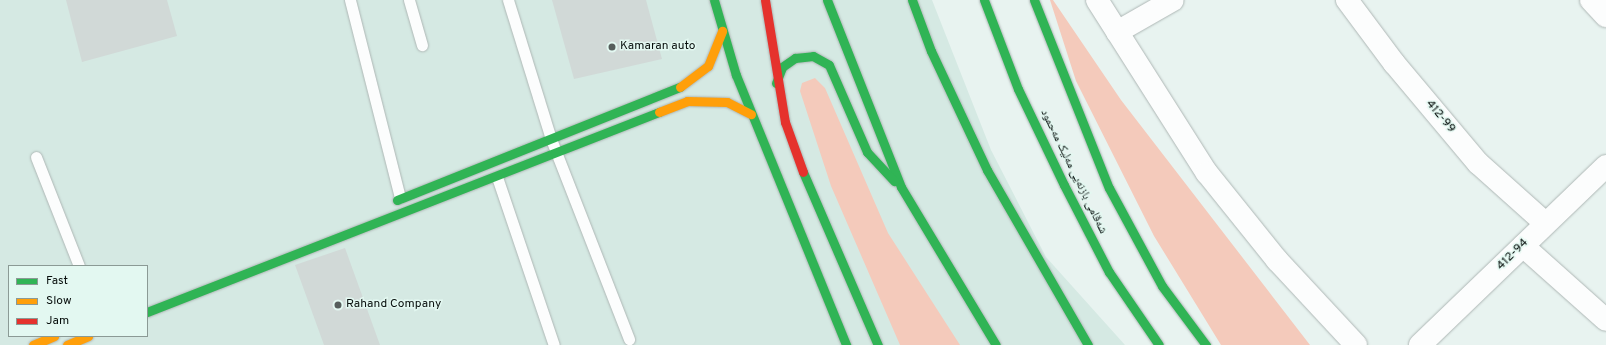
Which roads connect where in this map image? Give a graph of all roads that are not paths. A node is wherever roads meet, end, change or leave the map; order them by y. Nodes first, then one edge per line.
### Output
1 (350, 0) edge
2 (409, 0) edge
3 (508, 0) edge
4 (714, 0) edge
5 (765, 0) edge
6 (827, 0) edge
7 (912, 0) edge
8 (984, 0) edge
9 (1034, 0) edge
10 (1097, 0) edge
11 (1173, 0) edge
12 (1348, 0) edge
13 (1592, 0) edge
14 (1606, 16) edge
15 (722, 31) junction
16 (1117, 32) junction
17 (422, 45) dead end
18 (776, 83) junction
19 (751, 114) junction
20 (551, 139) junction
21 (557, 152) junction
22 (36, 157) dead end
23 (1606, 166) edge
24 (497, 177) junction
25 (901, 187) junction
26 (400, 198) junction
27 (385, 204) dead end
28 (1545, 222) junction
29 (1523, 246) junction
30 (79, 265) edge
31 (148, 312) edge
32 (1606, 320) edge
33 (52, 337) edge
34 (86, 337) edge
35 (629, 340) dead end
36 (33, 345) edge
37 (67, 345) edge
38 (554, 345) edge
39 (846, 345) edge
40 (878, 345) edge
41 (996, 345) edge
42 (1088, 345) edge
43 (1159, 345) edge
44 (1206, 345) edge
45 (1356, 345) edge
46 (1420, 345) edge

1 - 26 lane
2 - 17 lane
3 - 20 lane
4 - 15 main road
5 - 18 main road
6 - 25 main road
7 - 42 main road
8 - 43 main road, شەقامی بازنەیی مەلیک مەحمود
9 - 44 main road
10 - 16 street
11 - 16 street
12 - 28 street, 412-99
13 - 14 street
15 - 19 main road
15 - 20 main road
16 - 45 street
18 - 25 main road
18 - 40 main road
19 - 21 main road
19 - 39 main road
20 - 21 lane
20 - 26 main road
21 - 24 main road
21 - 35 lane
22 - 30 lane
23 - 28 street, 412-94
24 - 31 main road
24 - 38 lane
25 - 41 main road
26 - 27 main road
28 - 29 street, 412-94
29 - 32 street
29 - 46 street, 412-94
33 - 36 main road
34 - 37 main road

